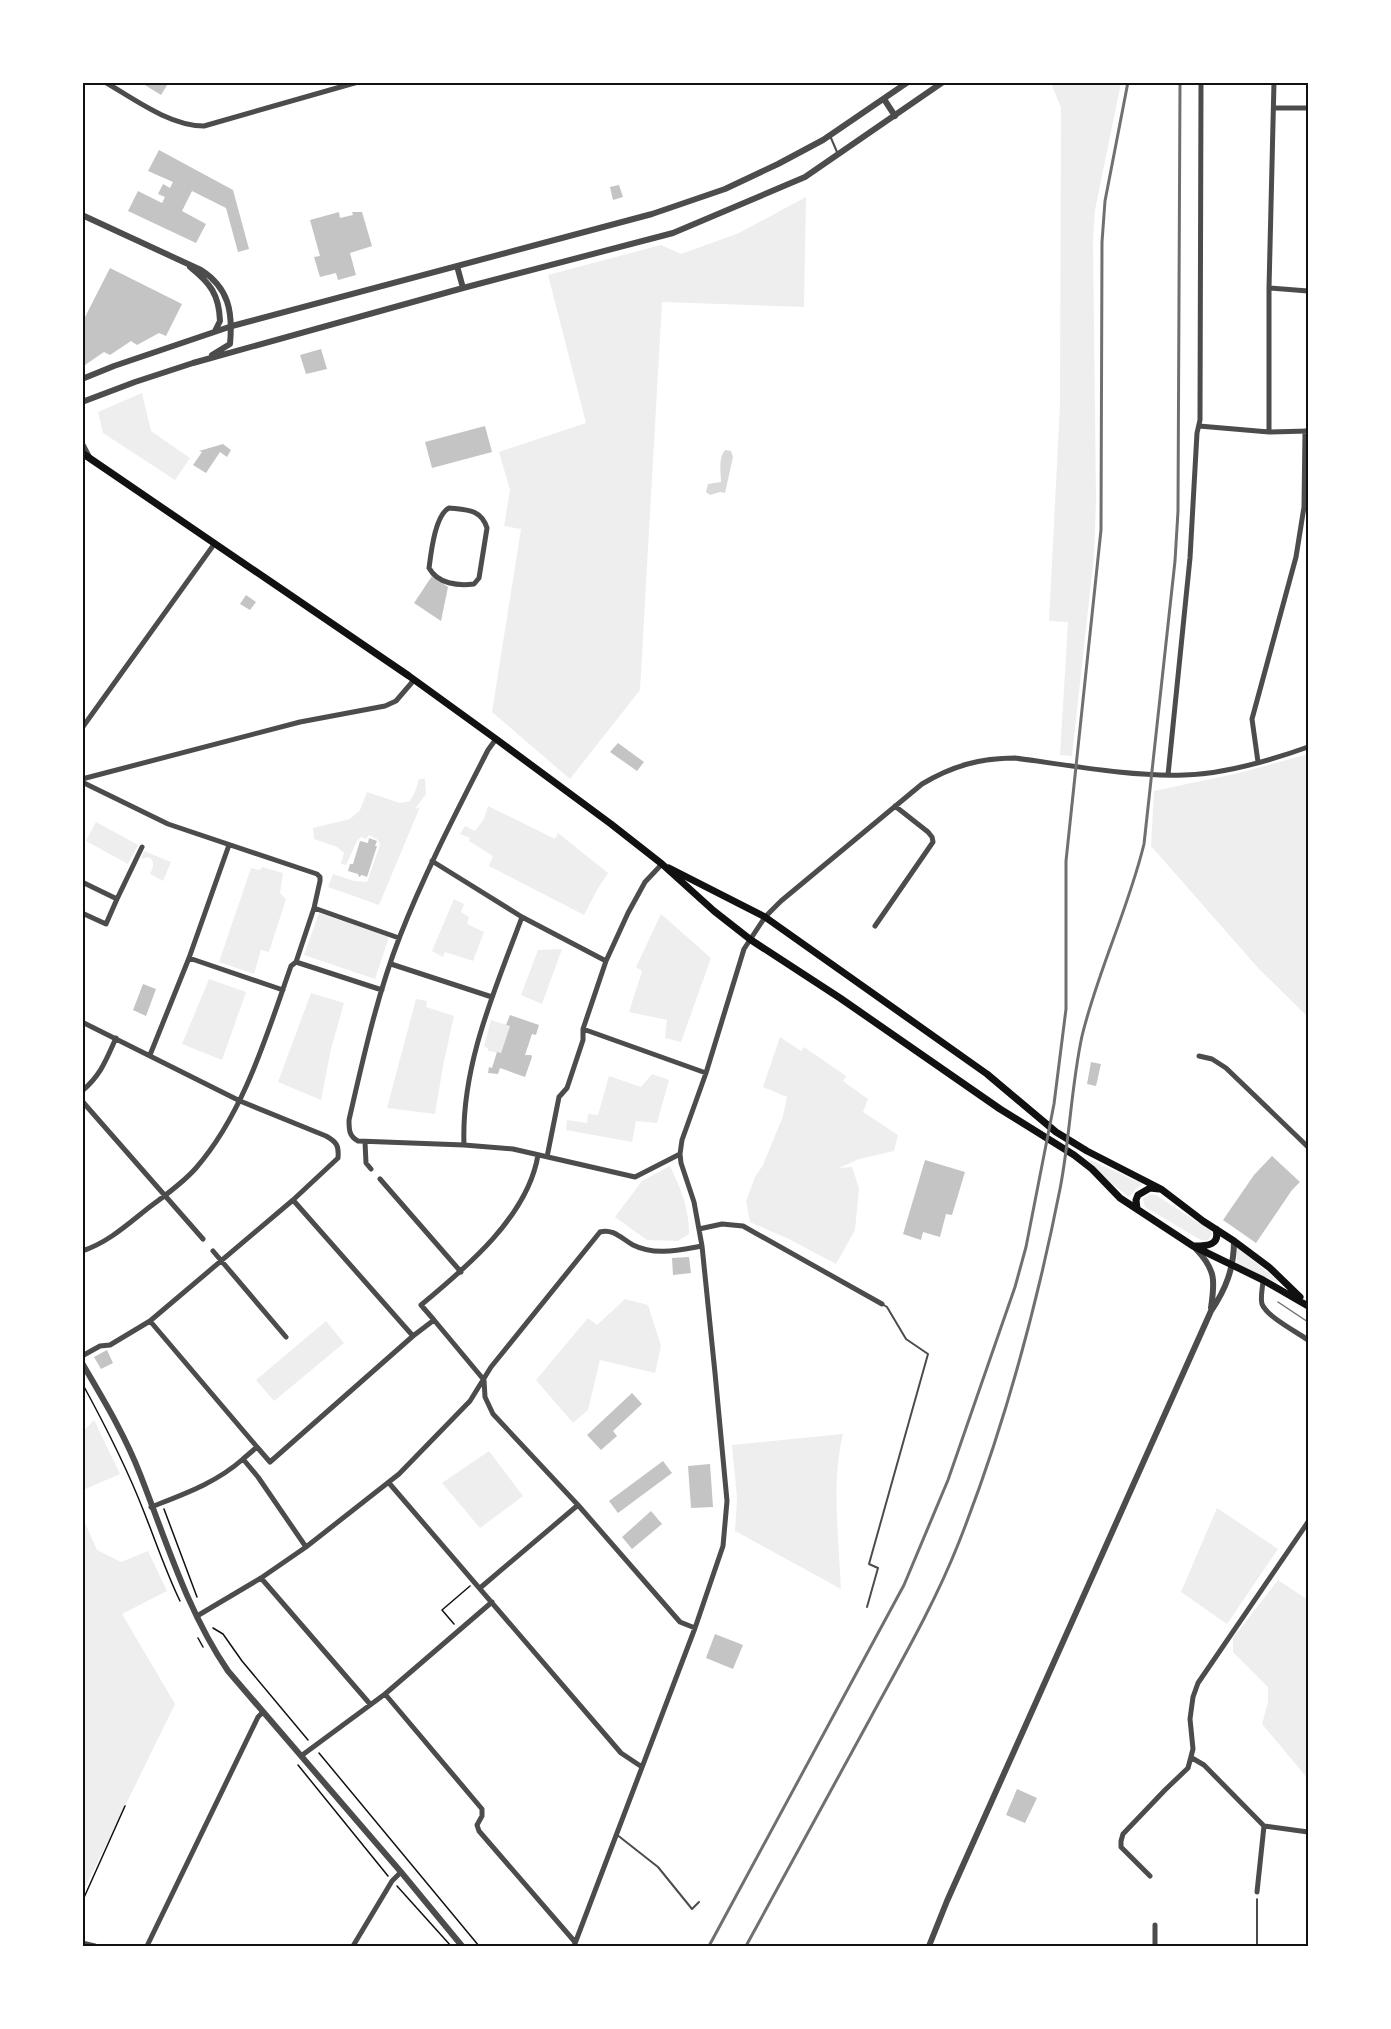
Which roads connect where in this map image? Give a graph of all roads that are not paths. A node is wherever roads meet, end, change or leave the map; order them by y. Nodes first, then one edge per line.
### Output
1 (105, 82) edge
2 (358, 82) edge
3 (908, 82) edge
4 (943, 82) edge
5 (1201, 82) edge
6 (1274, 82) edge
7 (884, 99) junction
8 (1274, 108) junction
9 (1308, 108) edge
10 (895, 116) junction
11 (830, 135) junction
12 (839, 154) junction
13 (82, 215) edge
14 (184, 262) junction
15 (457, 266) junction
16 (463, 288) junction
17 (1269, 288) junction
18 (1308, 291) edge
19 (232, 326) junction
20 (213, 332) junction
21 (198, 362) junction
22 (82, 379) edge
23 (83, 399) edge
24 (1199, 426) junction
25 (1307, 431) edge
26 (1269, 432) junction
27 (82, 444) edge
28 (82, 453) edge
29 (90, 458) junction
30 (215, 543) junction
31 (452, 585) joint
32 (414, 680) junction
33 (82, 728) edge
34 (496, 739) junction
35 (1308, 747) edge
36 (1258, 762) junction
37 (1168, 775) junction
38 (82, 781) edge
39 (895, 806) junction
40 (229, 845) junction
41 (142, 847) dead end
42 (432, 861) junction
43 (662, 864) junction
44 (82, 882) edge
45 (117, 899) junction
46 (314, 908) junction
47 (82, 913) edge
48 (522, 917) junction
49 (765, 917) junction
50 (875, 926) dead end
51 (399, 938) junction
52 (751, 939) junction
53 (189, 958) junction
54 (296, 962) junction
55 (606, 962) junction
56 (391, 964) junction
57 (282, 990) junction
58 (382, 990) junction
59 (492, 997) junction
60 (82, 1022) edge
61 (583, 1029) junction
62 (116, 1038) junction
63 (150, 1055) junction
64 (1199, 1056) dead end
65 (706, 1073) junction
66 (82, 1091) edge
67 (82, 1101) edge
68 (240, 1101) junction
69 (365, 1142) junction
70 (464, 1145) junction
71 (1308, 1147) edge
72 (680, 1154) junction
73 (538, 1155) junction
74 (547, 1157) junction
75 (371, 1169) dead end
76 (380, 1179) dead end
77 (1161, 1189) junction
78 (165, 1195) junction
79 (293, 1200) junction
80 (1137, 1209) junction
81 (699, 1229) junction
82 (1215, 1229) junction
83 (203, 1239) dead end
84 (1234, 1241) junction
85 (1193, 1245) junction
86 (702, 1246) junction
87 (82, 1251) edge
88 (213, 1251) dead end
89 (221, 1260) junction
90 (1233, 1266) junction
91 (461, 1272) junction
92 (1263, 1280) junction
93 (882, 1304) joint
94 (1308, 1306) edge
95 (1211, 1311) junction
96 (434, 1320) junction
97 (150, 1322) junction
98 (413, 1336) junction
99 (286, 1337) dead end
100 (1308, 1340) edge
101 (82, 1356) edge
102 (82, 1363) edge
103 (484, 1380) junction
104 (257, 1447) junction
105 (243, 1460) junction
106 (389, 1483) junction
107 (578, 1505) junction
108 (152, 1507) junction
109 (1308, 1522) edge
110 (306, 1547) junction
111 (261, 1578) junction
112 (480, 1588) junction
113 (492, 1602) junction
114 (867, 1607) dead end
115 (200, 1615) junction
116 (695, 1628) junction
117 (385, 1694) junction
118 (370, 1704) junction
119 (263, 1712) junction
120 (302, 1756) junction
121 (1192, 1758) junction
122 (642, 1767) junction
123 (1264, 1826) junction
124 (1308, 1832) edge
125 (616, 1833) junction
126 (401, 1872) junction
127 (1150, 1876) dead end
128 (1257, 1892) road end
129 (699, 1902) dead end
130 (1155, 1925) dead end
131 (82, 1943) edge
132 (574, 1944) edge
133 (95, 1947) edge
134 (147, 1947) edge
135 (353, 1947) edge
136 (462, 1947) edge
137 (929, 1947) edge
138 (1155, 1947) edge

1 - 2 street
3 - 7 street
4 - 10 street
5 - 24 street
6 - 8 street
7 - 10 street
7 - 11 street
8 - 9 street
8 - 17 street
10 - 12 street
11 - 12 lane
11 - 15 street
12 - 16 street
13 - 14 street
14 - 19 street
14 - 20 street
15 - 16 street
15 - 19 street
16 - 21 street
17 - 18 street
17 - 26 street
19 - 20 street
19 - 21 street
20 - 22 street
21 - 23 street
24 - 26 street
24 - 37 street
25 - 26 street
25 - 36 street
27 - 29 street
28 - 29 main road
29 - 30 main road
30 - 32 main road
30 - 33 street
31 - 31 street
32 - 34 main road
32 - 38 street
34 - 42 street
34 - 43 main road
35 - 36 street
36 - 37 street
37 - 39 street
38 - 40 street
39 - 49 street
39 - 50 street
40 - 46 street
40 - 53 street
41 - 45 street
42 - 48 street
42 - 51 street
43 - 49 main road
43 - 52 main road
43 - 55 street
44 - 45 street
45 - 47 street
46 - 51 street
46 - 54 street
48 - 55 street
48 - 59 street
49 - 52 street
49 - 77 main road
51 - 56 street
52 - 65 street
52 - 80 main road
53 - 57 street
53 - 63 street
54 - 57 street
54 - 58 street
55 - 61 street
56 - 58 street
56 - 59 street
57 - 68 street
58 - 69 street
59 - 70 street
60 - 62 street
61 - 65 street
61 - 74 street
62 - 63 street
62 - 66 street
63 - 68 street
64 - 71 street
65 - 72 street
67 - 78 street
68 - 78 street
68 - 79 street
69 - 70 street
69 - 75 street
70 - 73 street
72 - 74 street
72 - 81 street
73 - 74 street
73 - 91 street
76 - 91 street
77 - 80 main road
77 - 82 main road
78 - 83 street
78 - 87 street
79 - 89 street
79 - 98 street
80 - 85 main road
81 - 86 street
81 - 93 street
82 - 84 main road
82 - 85 main road
84 - 90 street
84 - 94 main road
85 - 90 main road
85 - 95 street
86 - 103 street
86 - 116 street
88 - 89 street
89 - 97 street
89 - 99 street
90 - 92 main road
90 - 95 street
91 - 96 street
92 - 94 main road
92 - 100 street
93 - 114 lane
95 - 137 street
96 - 98 street
96 - 103 street
97 - 101 street
97 - 104 street
98 - 104 street
102 - 108 street
103 - 106 street
103 - 107 street
104 - 105 street
105 - 108 street
105 - 110 street
106 - 110 street
106 - 112 street
107 - 112 street
107 - 116 street
108 - 115 street
109 - 121 street
110 - 111 street
111 - 115 street
111 - 118 street
112 - 113 street
113 - 117 street
113 - 122 street
115 - 119 street
116 - 122 street
117 - 118 street
117 - 132 street
118 - 120 street
119 - 120 street
119 - 134 street
120 - 126 street
121 - 123 street
121 - 127 street
122 - 125 street
123 - 124 street
123 - 128 street
125 - 129 lane
125 - 132 street
126 - 135 street
126 - 136 street
130 - 138 street
131 - 133 street

